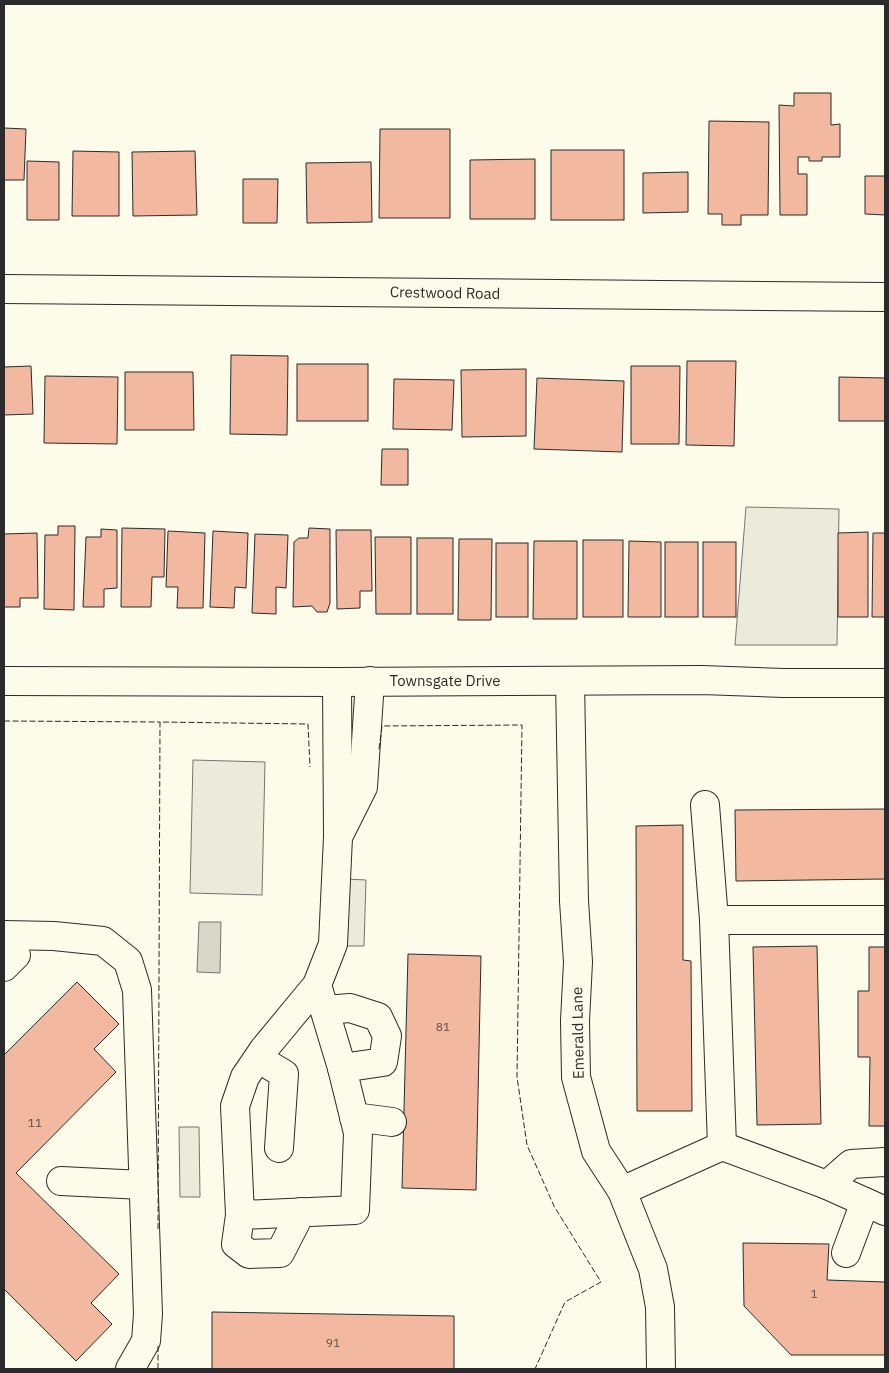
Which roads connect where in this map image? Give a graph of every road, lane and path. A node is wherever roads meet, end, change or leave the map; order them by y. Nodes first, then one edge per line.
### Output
1 (4, 289) edge
2 (885, 297) edge
3 (4, 681) edge
4 (370, 681) junction
5 (570, 681) junction
6 (337, 682) junction
7 (885, 683) edge
8 (705, 805) dead end
9 (338, 837) junction
10 (714, 920) junction
11 (885, 920) edge
12 (8, 952) edge
13 (321, 998) junction
14 (259, 1059) junction
15 (342, 1068) junction
16 (354, 1117) junction
17 (392, 1122) dead end
18 (722, 1146) junction
19 (279, 1148) dead end
20 (885, 1162) edge
21 (61, 1181) dead end
22 (143, 1185) junction
23 (827, 1185) junction
24 (622, 1191) junction
25 (875, 1206) edge
26 (301, 1212) junction
27 (240, 1215) junction
28 (846, 1253) dead end
29 (130, 1369) edge
30 (661, 1369) edge

1 - 2 street, Crestwood Road
3 - 6 street, Townsgate Drive
4 - 5 street, Townsgate Drive
4 - 6 street, Townsgate Drive
4 - 9 street
5 - 7 street, Townsgate Drive
5 - 24 street, Emerald Lane
6 - 9 street
8 - 10 street
9 - 13 street
10 - 11 street
10 - 18 street
12 - 22 street
13 - 14 street
13 - 15 street
13 - 15 street
14 - 19 street
14 - 27 street
15 - 16 street
16 - 17 street
16 - 26 street
18 - 23 street
18 - 24 street
20 - 23 street
21 - 22 street
22 - 29 street
23 - 25 street
24 - 30 street, Emerald Lane
25 - 28 street
26 - 27 street
26 - 27 street

